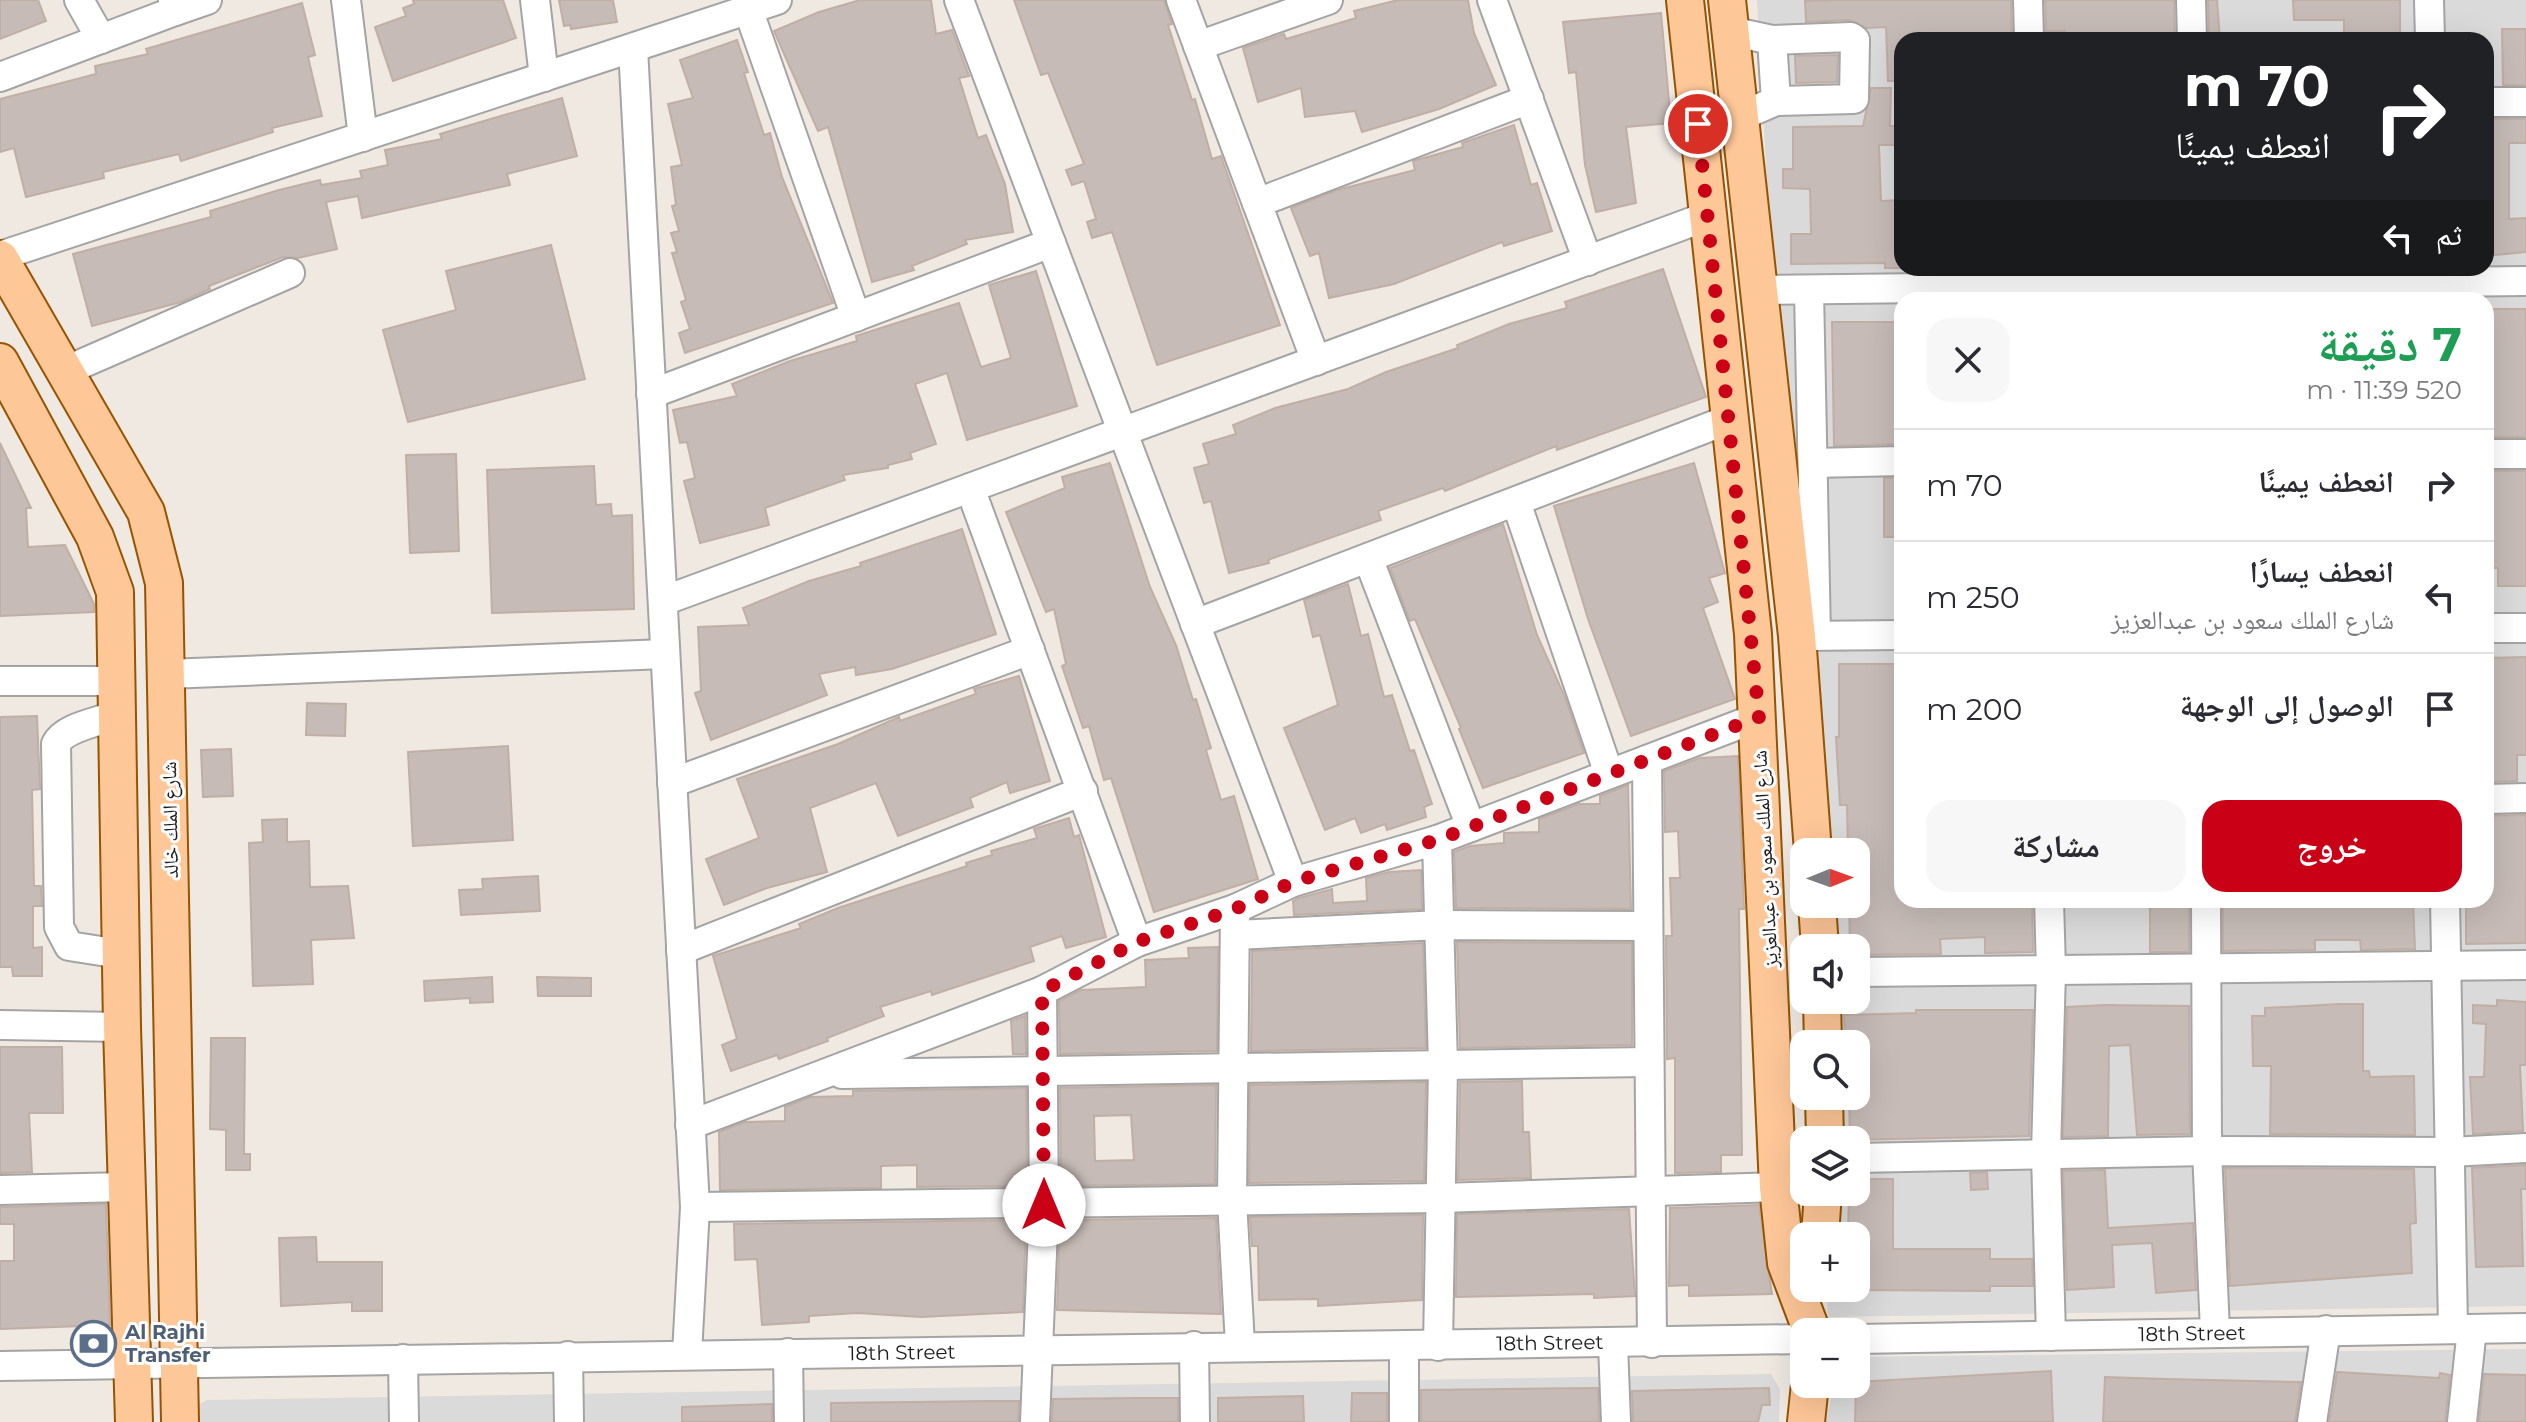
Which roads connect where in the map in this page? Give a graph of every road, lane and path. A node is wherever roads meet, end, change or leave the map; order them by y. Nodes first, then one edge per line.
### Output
1 (79, 0) edge
2 (207, 0) edge
3 (346, 0) edge
4 (535, 0) edge
5 (777, 0) edge
6 (959, 0) edge
7 (1181, 0) edge
8 (1328, 0) edge
9 (1492, 0) edge
10 (1685, 0) edge
11 (2028, 0) edge
12 (2191, 0) edge
13 (2429, 0) edge
14 (174, 5) edge
15 (748, 9) junction
16 (707, 11) edge
17 (1729, 15) edge
18 (2029, 32) edge
19 (2192, 32) edge
20 (2430, 32) edge
21 (101, 39) junction
22 (1772, 40) junction
23 (1198, 46) junction
24 (633, 48) junction
25 (0, 77) edge
26 (544, 77) junction
27 (1529, 99) junction
28 (1776, 101) junction
29 (2494, 102) edge
30 (2526, 102) edge
31 (1739, 117) junction
32 (363, 137) junction
33 (1257, 203) junction
34 (1708, 216) junction
35 (1051, 243) junction
36 (0, 258) edge
37 (1588, 261) junction
38 (290, 273) dead end
39 (2526, 281) edge
40 (2434, 283) edge
41 (2200, 284) edge
42 (2035, 285) edge
43 (1758, 290) junction
44 (1809, 290) junction
45 (856, 317) junction
46 (1316, 361) junction
47 (0, 362) edge
48 (65, 371) junction
49 (651, 394) junction
50 (1730, 419) junction
51 (1123, 432) junction
52 (2494, 454) edge
53 (2526, 454) edge
54 (1894, 461) edge
55 (1813, 463) junction
56 (970, 488) junction
57 (1516, 502) junction
58 (1368, 558) junction
59 (663, 601) junction
60 (1195, 624) junction
61 (2494, 628) edge
62 (2526, 628) edge
63 (1894, 635) edge
64 (1806, 636) junction
65 (1030, 650) junction
66 (665, 654) junction
67 (167, 674) junction
68 (0, 681) edge
69 (116, 698) junction
70 (1759, 717) junction
71 (1647, 760) junction
72 (1609, 774) junction
73 (672, 783) junction
74 (1083, 791) junction
75 (2526, 798) edge
76 (2494, 799) edge
77 (1471, 827) junction
78 (1813, 838) edge
79 (1437, 840) junction
80 (1293, 882) junction
81 (2049, 908) edge
82 (2206, 908) edge
83 (2445, 908) edge
84 (1235, 922) junction
85 (1441, 925) junction
86 (1648, 926) junction
87 (1137, 942) junction
88 (681, 950) junction
89 (120, 954) junction
90 (2447, 965) junction
91 (2526, 965) edge
92 (2208, 968) junction
93 (2051, 970) junction
94 (1870, 972) edge
95 (1042, 991) junction
96 (0, 1025) edge
97 (122, 1027) junction
98 (1649, 1062) junction
99 (1443, 1066) junction
100 (1231, 1070) junction
101 (1043, 1072) junction
102 (823, 1074) junction
103 (690, 1125) junction
104 (2526, 1148) edge
105 (2207, 1151) junction
106 (2451, 1152) junction
107 (2046, 1154) junction
108 (1870, 1158) edge
109 (126, 1187) junction
110 (1778, 1187) junction
111 (0, 1190) edge
112 (1650, 1190) junction
113 (1441, 1198) junction
114 (1232, 1200) junction
115 (1044, 1205) junction
116 (695, 1207) junction
117 (1808, 1318) edge
118 (2462, 1328) junction
119 (2526, 1328) edge
120 (2326, 1330) junction
121 (2215, 1331) junction
122 (2051, 1336) junction
123 (1790, 1339) edge
124 (1870, 1339) edge
125 (1652, 1343) junction
126 (1613, 1344) junction
127 (1240, 1345) junction
128 (1194, 1346) junction
129 (1438, 1346) junction
130 (1404, 1347) junction
131 (1036, 1349) junction
132 (788, 1353) junction
133 (687, 1354) junction
134 (568, 1356) junction
135 (403, 1359) junction
136 (180, 1362) junction
137 (131, 1363) junction
138 (0, 1366) edge
139 (1809, 1398) edge
140 (134, 1422) edge
141 (180, 1422) edge
142 (404, 1422) edge
143 (569, 1422) edge
144 (789, 1422) edge
145 (1035, 1422) edge
146 (1195, 1422) edge
147 (1404, 1422) edge
148 (1616, 1422) edge
149 (1806, 1422) edge
150 (2312, 1422) edge
151 (2462, 1422) edge

1 - 21 street
2 - 14 street
3 - 32 street
4 - 26 street
5 - 15 street
6 - 35 street
7 - 23 street
8 - 23 street
9 - 27 street
10 - 34 main road, شارع الملك سعود بن عبدالعزيز
11 - 18 street
12 - 19 street
13 - 20 street
14 - 21 street
15 - 16 street
15 - 45 street
16 - 24 street
17 - 22 street
17 - 31 main road
21 - 25 street
22 - 28 street
22 - 28 street
23 - 33 street
24 - 26 street
24 - 49 street
26 - 32 street
27 - 33 street
27 - 37 street
28 - 31 street
29 - 30 street
31 - 43 main road
32 - 36 street
33 - 46 street
34 - 37 street
34 - 50 main road, شارع الملك سعود بن عبدالعزيز
35 - 45 street
35 - 51 street
36 - 48 main road, شارع الملك خالد
37 - 46 street
38 - 48 street
39 - 40 street
40 - 41 street
41 - 42 street
42 - 44 street
43 - 44 street
43 - 64 main road
44 - 55 street
45 - 49 street
46 - 51 street
47 - 69 main road
48 - 67 main road, شارع الملك خالد
49 - 59 street
50 - 57 street
50 - 70 main road, شارع الملك سعود بن عبدالعزيز
51 - 56 street
51 - 60 street
52 - 53 street
54 - 55 street
55 - 64 street
56 - 59 street
56 - 65 street
57 - 58 street
57 - 72 street
58 - 60 street
58 - 77 street
59 - 66 street
60 - 80 street
61 - 62 street
63 - 64 street
64 - 78 main road
65 - 73 street
65 - 74 street
66 - 67 street
66 - 73 street
67 - 136 main road, شارع الملك خالد
68 - 69 street
69 - 89 main road
69 - 89 street
70 - 71 street
70 - 110 main road, شارع الملك سعود بن عبدالعزيز
71 - 72 street
71 - 86 street
72 - 77 street
73 - 88 street
74 - 87 street
74 - 88 street
75 - 76 street
77 - 79 street
79 - 80 street
79 - 85 street
80 - 84 street
81 - 93 street
82 - 92 street
83 - 90 street
84 - 85 street
84 - 87 street
84 - 100 street
85 - 86 street
85 - 99 street
86 - 98 street
87 - 95 street
88 - 103 street
89 - 97 main road
90 - 91 street
90 - 92 street
90 - 106 street
92 - 93 street
92 - 105 street
93 - 94 street
93 - 107 street
95 - 101 street
95 - 102 street
96 - 97 street
97 - 109 main road
98 - 99 street
98 - 112 street
99 - 100 street
99 - 113 street
100 - 101 street
100 - 114 street
101 - 102 street
101 - 115 street
102 - 103 street
103 - 116 street
104 - 106 street
105 - 106 street
105 - 107 street
105 - 121 street
106 - 118 street
107 - 108 street
107 - 122 street
109 - 111 street
109 - 137 main road
110 - 112 street
110 - 117 main road, شارع الملك سعود بن عبدالعزيز
112 - 113 street
112 - 125 street
113 - 114 street
113 - 129 street
114 - 115 street
114 - 127 street
115 - 116 street
115 - 131 street
116 - 133 street
118 - 119 street, 18th Street
118 - 120 street, 18th Street
118 - 151 street
120 - 121 street, 18th Street
120 - 150 street
121 - 122 street, 18th Street
122 - 124 street, 18th Street
123 - 125 street, 18th Street
125 - 126 street, 18th Street
126 - 129 street, 18th Street
126 - 148 street
127 - 128 street, 18th Street
127 - 130 street, 18th Street
128 - 131 street, 18th Street
128 - 146 street
129 - 130 street, 18th Street
130 - 147 street
131 - 132 street, 18th Street
131 - 145 street
132 - 133 street, 18th Street
132 - 144 street
133 - 134 street, 18th Street
134 - 135 street, 18th Street
134 - 143 street
135 - 136 street, 18th Street
135 - 142 street
136 - 137 street, 18th Street
136 - 141 main road, شارع الملك خالد
137 - 138 street, 18th Street
137 - 140 main road
139 - 149 main road

